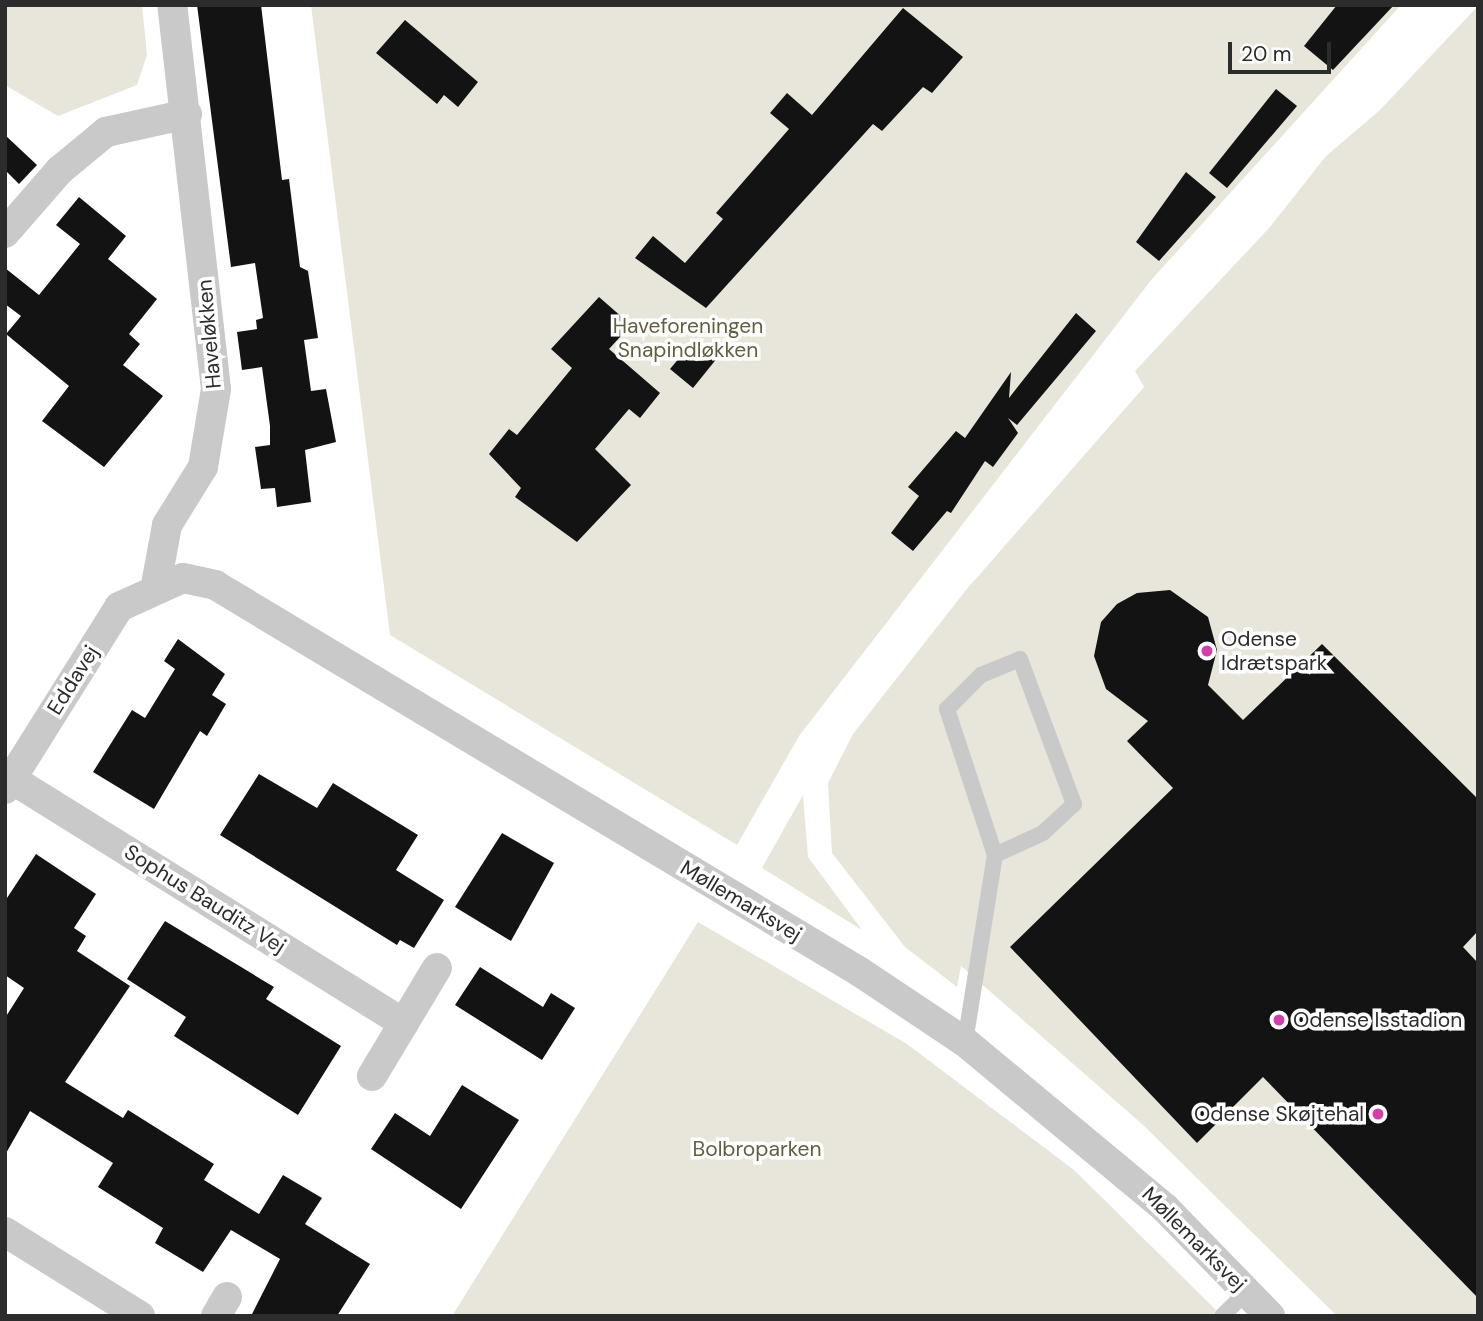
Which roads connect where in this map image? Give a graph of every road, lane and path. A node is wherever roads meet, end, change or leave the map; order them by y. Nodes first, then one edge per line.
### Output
1 (172, 5) edge
2 (187, 114) junction
3 (5, 233) edge
4 (156, 585) junction
5 (7, 781) edge
6 (995, 855) junction
7 (437, 968) dead end
8 (404, 1023) junction
9 (965, 1041) junction
10 (372, 1076) dead end
11 (5, 1232) edge
12 (1247, 1292) junction
13 (140, 1316) edge
14 (1222, 1316) edge
15 (1270, 1316) edge

1 - 2 street, Haveløkken
2 - 3 street
2 - 4 street, Haveløkken
4 - 5 street, Eddavej
4 - 9 street, Møllemarksvej
5 - 8 street, Sophus Bauditz Vej
6 - 6 lane
6 - 9 lane
7 - 8 street
8 - 10 street
9 - 12 street, Møllemarksvej
11 - 13 street
12 - 14 lane
12 - 15 street, Møllemarksvej

